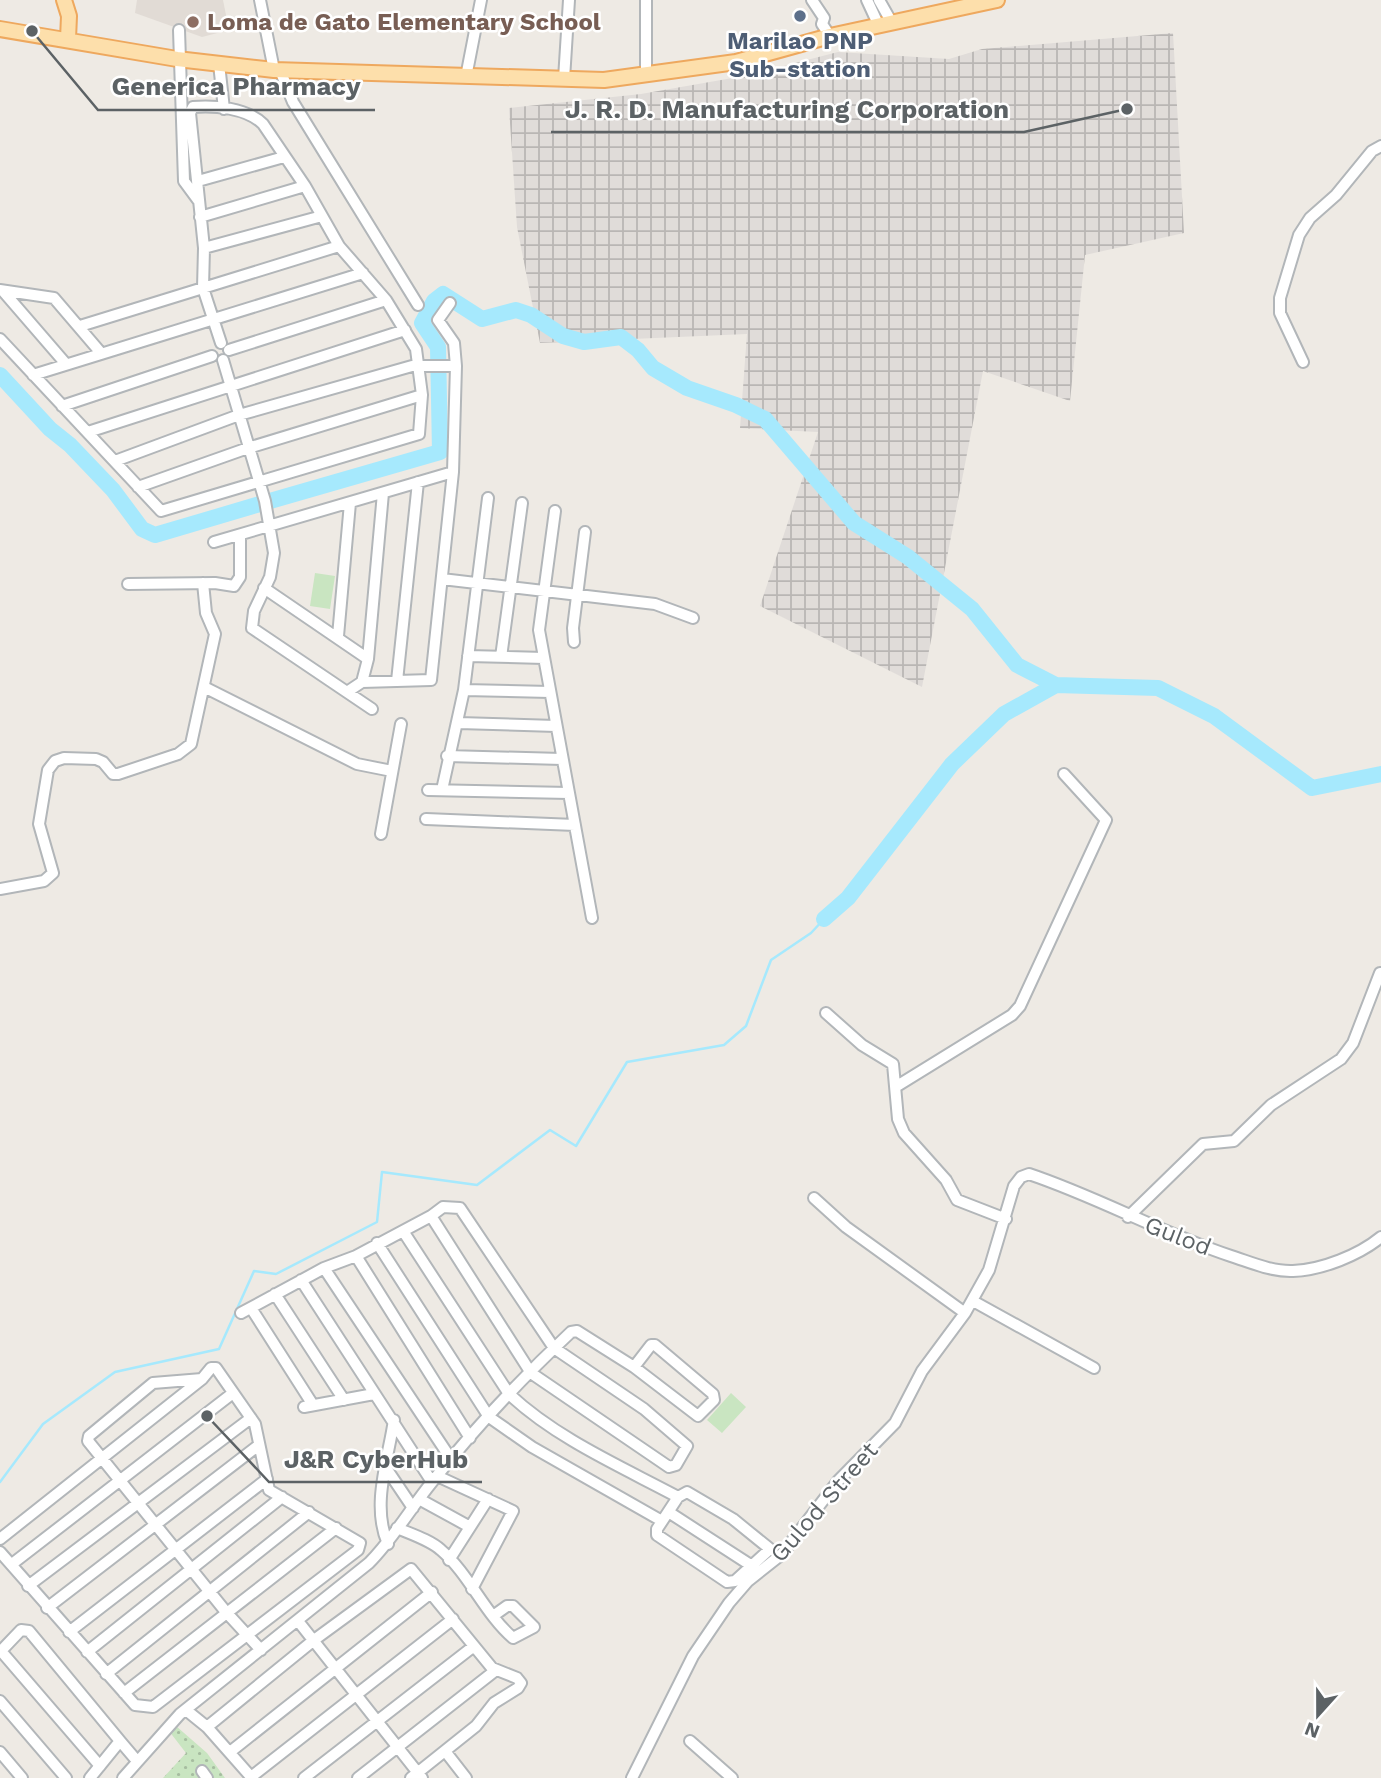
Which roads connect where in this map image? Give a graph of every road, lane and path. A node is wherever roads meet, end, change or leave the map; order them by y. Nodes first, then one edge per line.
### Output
1 (64, 0) edge
2 (260, 0) edge
3 (481, 0) edge
4 (569, 0) edge
5 (646, 0) edge
6 (812, 0) edge
7 (867, 0) edge
8 (879, 0) edge
9 (997, 0) edge
10 (981, 2) edge
11 (886, 25) junction
12 (0, 29) edge
13 (179, 30) dead end
14 (830, 36) junction
15 (68, 40) junction
16 (177, 59) junction
17 (219, 64) junction
18 (277, 70) junction
19 (646, 74) junction
20 (466, 77) junction
21 (564, 79) junction
22 (223, 109) junction
23 (1381, 146) edge
24 (284, 157) junction
25 (198, 181) junction
26 (305, 186) junction
27 (198, 200) junction
28 (322, 216) junction
29 (200, 217) junction
30 (340, 246) junction
31 (204, 248) junction
32 (363, 273) junction
33 (203, 288) junction
34 (1, 290) edge
35 (386, 300) junction
36 (450, 303) dead end
37 (418, 305) dead end
38 (212, 321) junction
39 (80, 326) junction
40 (405, 330) junction
41 (0, 339) edge
42 (221, 352) junction
43 (101, 353) junction
44 (1303, 362) dead end
45 (66, 364) junction
46 (419, 366) junction
47 (456, 366) junction
48 (33, 376) junction
49 (231, 384) junction
50 (422, 395) junction
51 (62, 406) junction
52 (239, 415) junction
53 (88, 432) junction
54 (248, 449) junction
55 (115, 461) junction
56 (453, 472) junction
57 (260, 482) junction
58 (418, 482) junction
59 (138, 487) junction
60 (383, 493) junction
61 (488, 498) dead end
62 (350, 503) junction
63 (522, 503) dead end
64 (555, 511) dead end
65 (270, 527) junction
66 (585, 532) dead end
67 (240, 535) junction
68 (214, 542) dead end
69 (442, 579) junction
70 (203, 583) junction
71 (477, 583) junction
72 (128, 584) dead end
73 (511, 586) junction
74 (264, 588) junction
75 (544, 590) junction
76 (577, 594) junction
77 (693, 618) dead end
78 (338, 636) junction
79 (574, 642) dead end
80 (468, 656) junction
81 (501, 657) junction
82 (544, 658) junction
83 (368, 659) junction
84 (397, 681) junction
85 (362, 682) junction
86 (204, 687) junction
87 (464, 690) junction
88 (347, 692) junction
89 (550, 692) junction
90 (372, 709) dead end
91 (459, 723) junction
92 (401, 724) dead end
93 (556, 726) junction
94 (447, 756) junction
95 (562, 759) junction
96 (392, 771) junction
97 (1064, 774) dead end
98 (428, 790) dead end
99 (442, 790) junction
100 (569, 793) junction
101 (426, 819) dead end
102 (575, 825) junction
103 (381, 834) dead end
104 (0, 889) edge
105 (592, 918) dead end
106 (1380, 973) edge
107 (826, 1013) dead end
108 (897, 1086) junction
109 (814, 1198) dead end
110 (431, 1216) junction
111 (1128, 1217) junction
112 (1006, 1219) junction
113 (403, 1231) junction
114 (1381, 1237) edge
115 (377, 1243) junction
116 (356, 1256) junction
117 (324, 1268) junction
118 (301, 1280) junction
119 (275, 1294) junction
120 (973, 1301) junction
121 (965, 1313) junction
122 (555, 1348) junction
123 (634, 1367) junction
124 (1094, 1368) dead end
125 (531, 1373) junction
126 (202, 1379) junction
127 (233, 1393) junction
128 (374, 1394) junction
129 (509, 1394) junction
130 (344, 1400) junction
131 (489, 1416) junction
132 (251, 1418) junction
133 (394, 1420) junction
134 (470, 1437) junction
135 (260, 1445) junction
136 (102, 1459) junction
137 (451, 1459) junction
138 (386, 1468) junction
139 (267, 1479) junction
140 (434, 1479) junction
141 (119, 1480) junction
142 (282, 1497) junction
143 (678, 1497) junction
144 (488, 1499) junction
145 (137, 1502) junction
146 (416, 1503) junction
147 (513, 1511) junction
148 (309, 1513) junction
149 (525, 1516) dead end
150 (666, 1517) junction
151 (156, 1525) junction
152 (470, 1527) junction
153 (336, 1528) junction
154 (397, 1528) junction
155 (0, 1539) edge
156 (388, 1544) junction
157 (174, 1548) junction
158 (0, 1552) edge
159 (449, 1560) junction
160 (12, 1564) junction
161 (752, 1566) junction
162 (191, 1569) junction
163 (28, 1586) junction
164 (472, 1588) junction
165 (209, 1591) junction
166 (432, 1592) junction
167 (47, 1608) junction
168 (226, 1612) junction
169 (494, 1616) dead end
170 (453, 1619) junction
171 (298, 1621) junction
172 (69, 1632) junction
173 (249, 1636) junction
174 (314, 1640) junction
175 (474, 1646) junction
176 (261, 1650) junction
177 (0, 1652) edge
178 (87, 1652) junction
179 (336, 1667) junction
180 (496, 1670) junction
181 (106, 1674) junction
182 (124, 1693) junction
183 (356, 1695) junction
184 (168, 1698) junction
185 (0, 1701) edge
186 (183, 1712) junction
187 (377, 1721) junction
188 (207, 1727) junction
189 (120, 1741) junction
190 (690, 1741) dead end
191 (398, 1747) junction
192 (445, 1751) junction
193 (0, 1752) edge
194 (230, 1752) junction
195 (137, 1761) junction
196 (100, 1766) junction
197 (417, 1776) edge
198 (22, 1778) edge
199 (66, 1778) edge
200 (90, 1778) edge
201 (123, 1778) edge
202 (251, 1778) edge
203 (304, 1778) edge
204 (358, 1778) edge
205 (466, 1778) edge
206 (632, 1778) edge
207 (732, 1778) edge

1 - 15 main road
2 - 18 street
3 - 20 street
4 - 21 street
5 - 19 street
6 - 14 street
7 - 11 street
8 - 11 street
9 - 10 main road
10 - 11 main road
11 - 14 main road
12 - 15 main road
13 - 16 street
14 - 19 main road
15 - 16 main road
16 - 17 main road
16 - 27 street
17 - 18 main road
17 - 22 street
18 - 20 main road
18 - 37 street
19 - 21 main road
20 - 21 main road
22 - 24 street
22 - 25 street
23 - 44 street
24 - 25 street
24 - 26 street
25 - 27 street
26 - 28 street
26 - 29 street
27 - 29 street
28 - 30 street
28 - 31 street
29 - 31 street
30 - 32 street
30 - 33 street
31 - 33 street
32 - 35 street
32 - 38 street
33 - 38 street
33 - 39 street
34 - 39 street
34 - 45 street
35 - 40 street
35 - 42 street
36 - 47 street
38 - 42 street
38 - 43 street
39 - 43 street
40 - 46 street
40 - 49 street
41 - 48 street
42 - 49 street
42 - 51 street
43 - 45 street
45 - 48 street
46 - 47 street
46 - 50 street
46 - 52 street
47 - 56 street
48 - 51 street
49 - 52 street
49 - 53 street
50 - 54 street
50 - 57 street
51 - 53 street
52 - 54 street
52 - 55 street
53 - 55 street
54 - 57 street
54 - 59 street
55 - 59 street
56 - 58 street
56 - 69 street
57 - 59 street
57 - 65 street
58 - 60 street
58 - 84 street
60 - 62 street
60 - 83 street
61 - 71 street
62 - 65 street
62 - 78 street
63 - 73 street
64 - 75 street
65 - 67 street
65 - 74 street
66 - 76 street
67 - 68 street
67 - 70 street
69 - 71 street
69 - 84 street
70 - 72 street
70 - 86 street
71 - 73 street
71 - 80 street
73 - 75 street
73 - 81 street
74 - 78 street
74 - 88 street
75 - 76 street
75 - 82 street
76 - 77 street
76 - 79 street
78 - 83 street
80 - 81 street
80 - 87 street
81 - 82 street
82 - 89 street
83 - 85 street
84 - 85 street
85 - 88 street
86 - 96 street
86 - 104 street
87 - 89 street
87 - 91 street
88 - 90 street
89 - 93 street
91 - 93 street
91 - 94 street
92 - 96 street
93 - 95 street
94 - 95 street
94 - 99 street
95 - 100 street
96 - 103 street
97 - 108 street
98 - 99 street
99 - 100 street
100 - 102 street
101 - 102 street
102 - 105 street
106 - 111 street
107 - 108 street
108 - 112 street
109 - 121 street
110 - 113 street
110 - 122 street
110 - 125 street
111 - 112 street, Gulod
111 - 114 street, Gulod
112 - 120 street, Gulod Street
113 - 115 street
113 - 129 street
115 - 116 street
115 - 131 street
116 - 117 street
116 - 134 street
117 - 118 street
117 - 137 street
118 - 119 street
118 - 128 street
119 - 130 street
119 - 130 street
120 - 121 street, Gulod Street
120 - 124 street
121 - 206 street, Gulod Street
122 - 123 street
122 - 125 street
122 - 125 street
123 - 123 street
125 - 129 street
126 - 127 street
126 - 136 street
126 - 136 street
127 - 132 street
127 - 141 street
128 - 130 street
128 - 133 street
129 - 131 street
129 - 143 street
131 - 134 street
131 - 150 street
132 - 135 street
132 - 145 street
133 - 138 street
133 - 140 street
134 - 137 street
135 - 139 street
135 - 151 street
136 - 141 street
136 - 155 street
137 - 140 street
138 - 146 street
138 - 156 street
139 - 142 street
139 - 157 street
140 - 144 street
140 - 146 street
141 - 145 street
141 - 160 street
142 - 148 street
142 - 162 street
143 - 150 street
143 - 161 street
144 - 147 street
144 - 152 street
145 - 151 street
145 - 163 street
146 - 152 street
146 - 154 street
147 - 149 street
147 - 164 street
148 - 153 street
148 - 165 street
150 - 161 street
150 - 161 street
151 - 157 street
151 - 167 street
152 - 159 street
153 - 168 street
153 - 173 street
154 - 156 street
154 - 159 street
156 - 171 street
157 - 162 street
157 - 172 street
158 - 160 street
159 - 164 street
160 - 163 street
162 - 165 street
162 - 178 street
163 - 167 street
164 - 169 street
165 - 168 street
165 - 181 street
166 - 170 street
166 - 174 street
166 - 179 street
167 - 172 street
168 - 173 street
168 - 182 street
170 - 175 street
170 - 183 street
171 - 174 street
171 - 176 street
172 - 178 street
173 - 176 street
173 - 184 street
174 - 179 street
174 - 188 street
175 - 180 street
175 - 187 street
176 - 186 street
177 - 189 street
177 - 196 street
178 - 181 street
179 - 183 street
179 - 194 street
180 - 191 street
180 - 192 street
181 - 182 street
182 - 184 street
183 - 187 street
183 - 202 street
184 - 186 street
185 - 199 street
186 - 188 street
186 - 195 street
187 - 191 street
187 - 203 street
188 - 194 street
189 - 195 street
189 - 196 street
190 - 207 street
191 - 197 street
191 - 204 street
192 - 197 street
192 - 205 street
193 - 198 street
194 - 202 street
195 - 201 street
196 - 200 street

